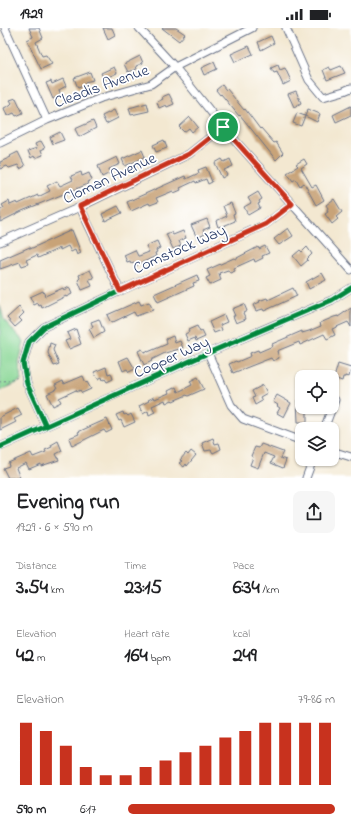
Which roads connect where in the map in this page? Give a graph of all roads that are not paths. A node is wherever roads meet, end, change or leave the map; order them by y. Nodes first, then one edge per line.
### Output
1 (5, 28) edge
2 (139, 28) edge
3 (252, 28) edge
4 (286, 28) edge
5 (175, 67) junction
6 (351, 88) edge
7 (47, 120) junction
8 (223, 127) junction
9 (0, 143) edge
10 (292, 204) junction
11 (80, 206) junction
12 (0, 242) edge
13 (351, 270) edge
14 (351, 288) edge
15 (120, 291) junction
16 (208, 353) junction
17 (46, 426) junction
18 (295, 438) edge
19 (0, 447) edge
20 (339, 453) edge
21 (351, 457) edge
22 (310, 466) edge
23 (306, 478) edge

1 - 7 street
2 - 5 street
3 - 5 street, Cleadis Avenue
4 - 6 street
5 - 7 street, Cleadis Avenue
5 - 8 street
7 - 9 street, Cleadis Avenue
8 - 10 street
8 - 11 street, Cloman Avenue
10 - 13 street
10 - 15 street, Comstock Way
11 - 12 street, Cloman Avenue
11 - 15 street
14 - 16 street, Cooper Way
15 - 17 street, Comstock Way
16 - 17 street, Cooper Way
16 - 18 street
17 - 19 street, Cooper Way
20 - 21 street
22 - 23 street

